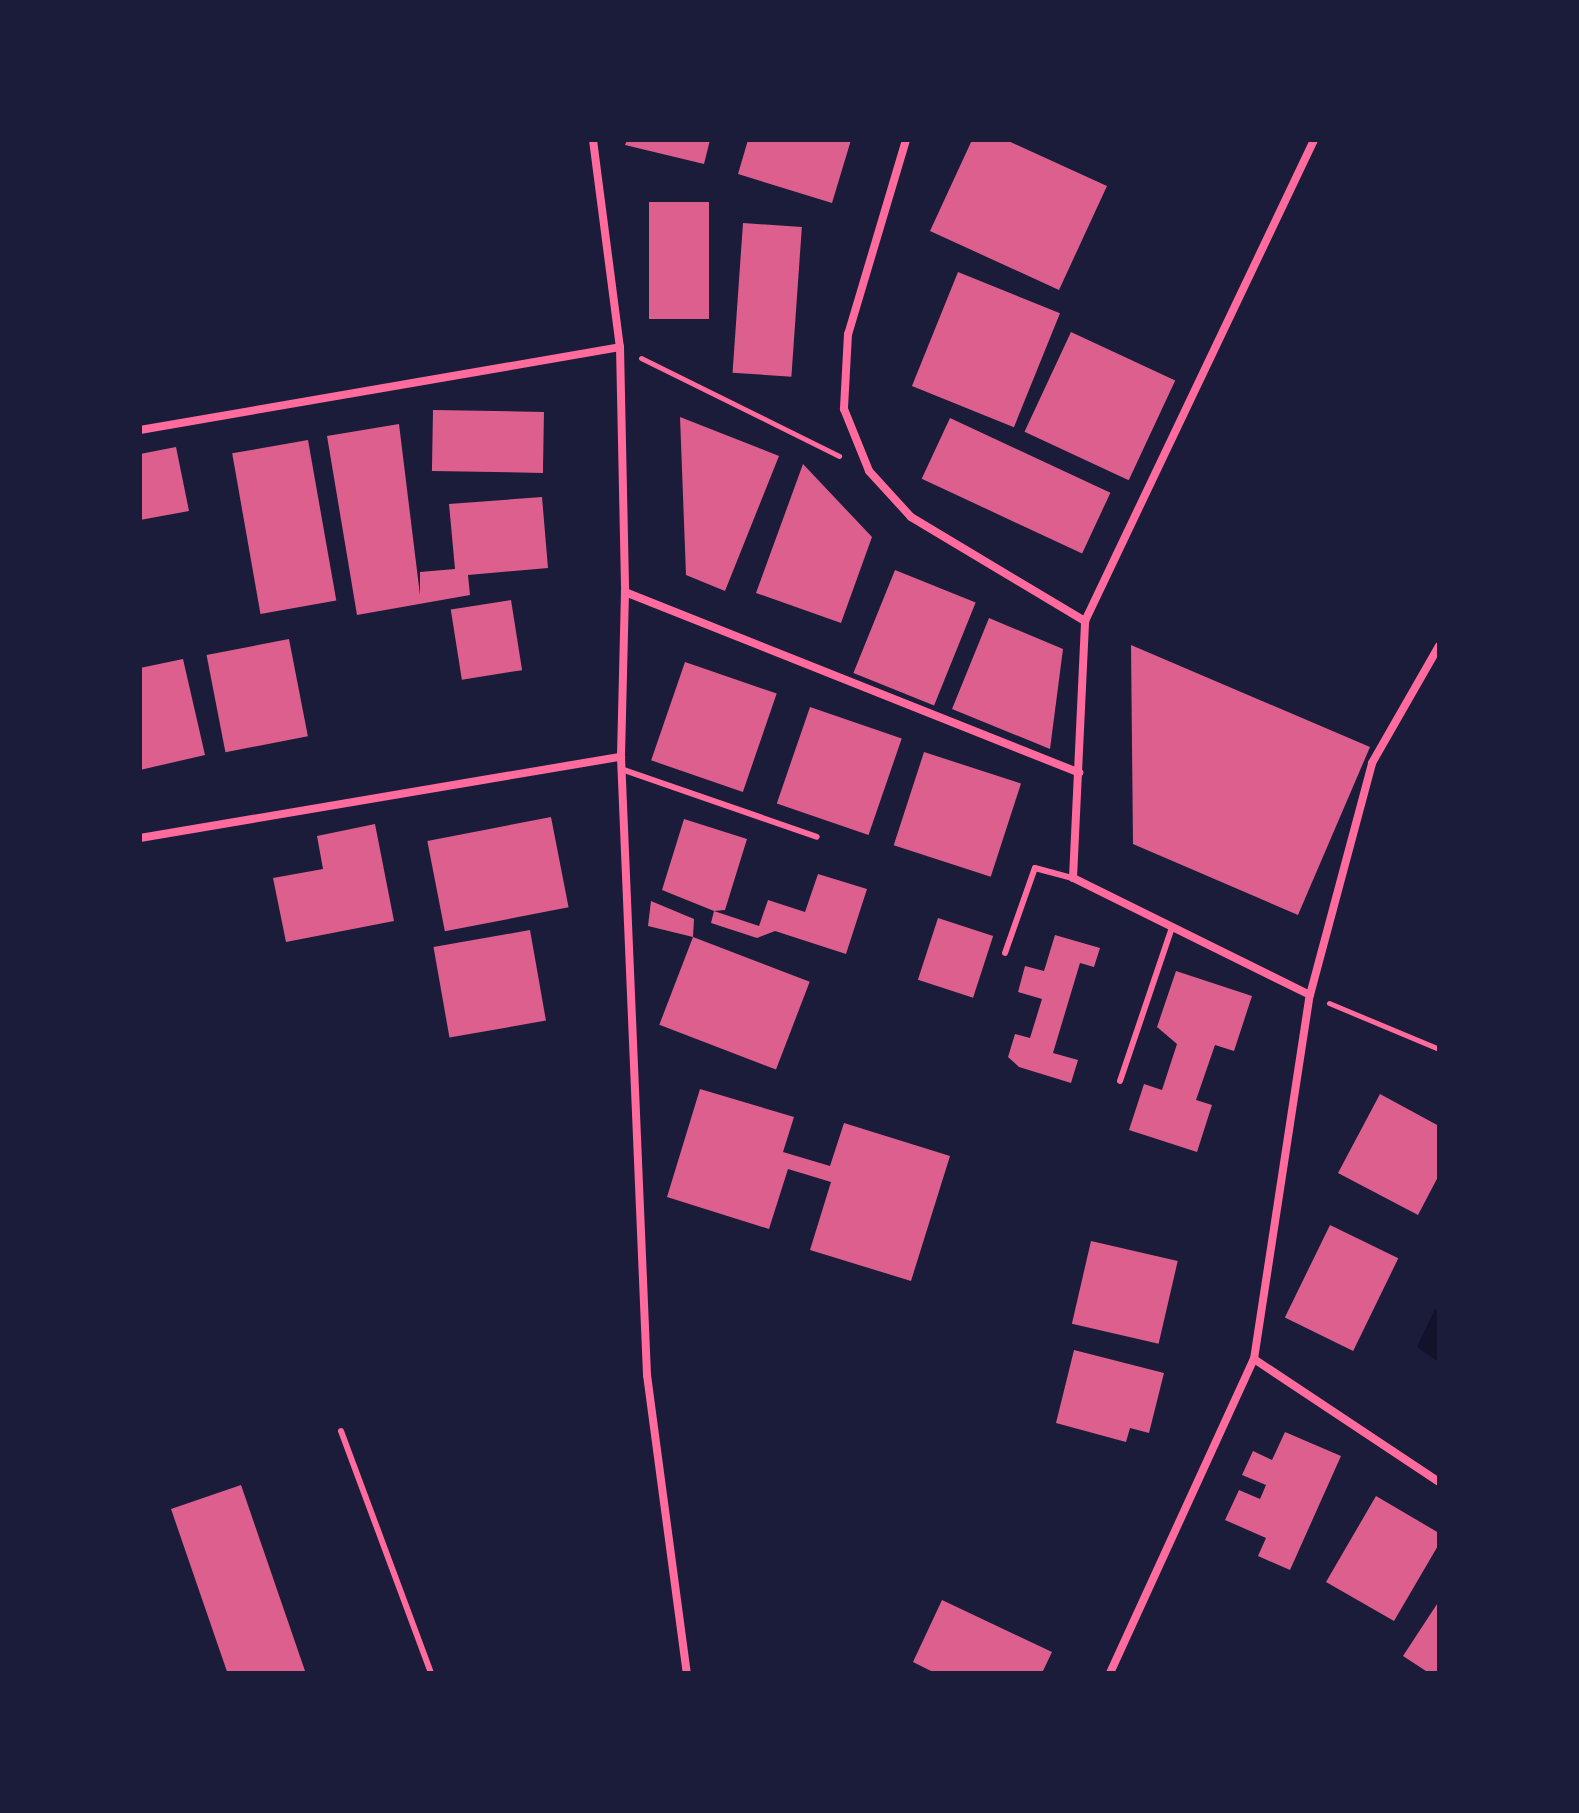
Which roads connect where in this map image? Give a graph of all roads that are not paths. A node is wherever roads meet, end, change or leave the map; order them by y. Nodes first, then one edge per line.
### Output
1 (593, 140) edge
2 (906, 140) edge
3 (1314, 140) edge
4 (620, 347) junction
5 (140, 430) edge
6 (625, 592) junction
7 (1085, 621) junction
8 (1439, 646) edge
9 (621, 757) junction
10 (621, 769) junction
11 (1079, 773) junction
12 (817, 837) dead end
13 (140, 838) edge
14 (1073, 878) junction
15 (1172, 927) junction
16 (1005, 953) dead end
17 (1310, 995) junction
18 (1120, 1081) dead end
19 (1254, 1359) junction
20 (341, 1431) dead end
21 (1439, 1482) edge
22 (431, 1673) edge
23 (687, 1673) edge
24 (1110, 1673) edge

1 - 4 street
2 - 7 street
3 - 7 street
4 - 5 street
4 - 6 street
6 - 9 street
6 - 11 street
7 - 11 street
8 - 17 street
9 - 10 street
9 - 13 street
10 - 12 lane
10 - 23 street
11 - 14 street
14 - 15 street
14 - 16 lane
15 - 17 street
15 - 18 lane
17 - 19 street
19 - 21 street
19 - 24 street
20 - 22 lane

